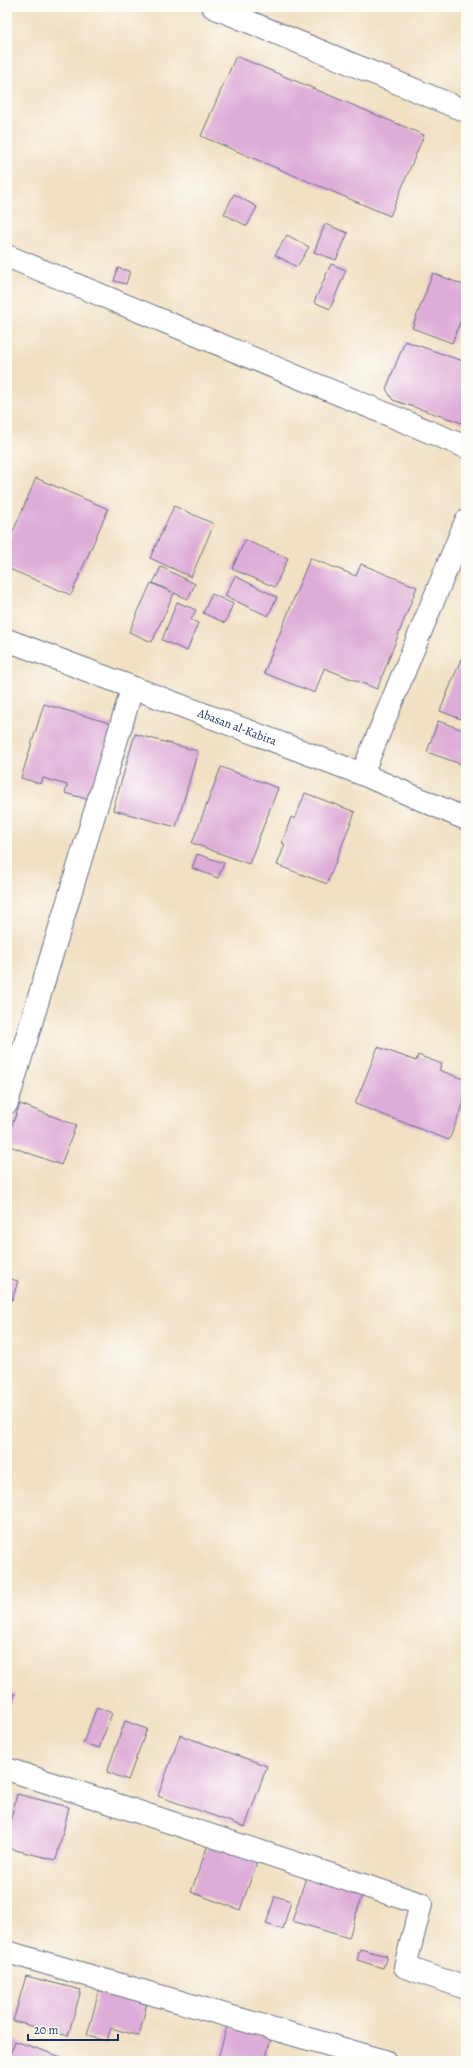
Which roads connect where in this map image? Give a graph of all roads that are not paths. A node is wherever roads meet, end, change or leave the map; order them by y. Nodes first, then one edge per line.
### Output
1 (213, 7) edge
2 (466, 111) edge
3 (7, 256) edge
4 (466, 447) edge
5 (466, 521) edge
6 (7, 640) edge
7 (132, 689) junction
8 (362, 774) junction
9 (466, 819) edge
10 (7, 1103) edge
11 (7, 1769) edge
12 (7, 1952) edge
13 (466, 1988) edge
14 (385, 2061) edge

1 - 2 street
3 - 4 street
5 - 8 street
6 - 7 street, Abasan al-Kabira
7 - 8 street, Abasan al-Kabira
7 - 10 street
8 - 9 street, Abasan al-Kabira
11 - 13 street
12 - 14 street

